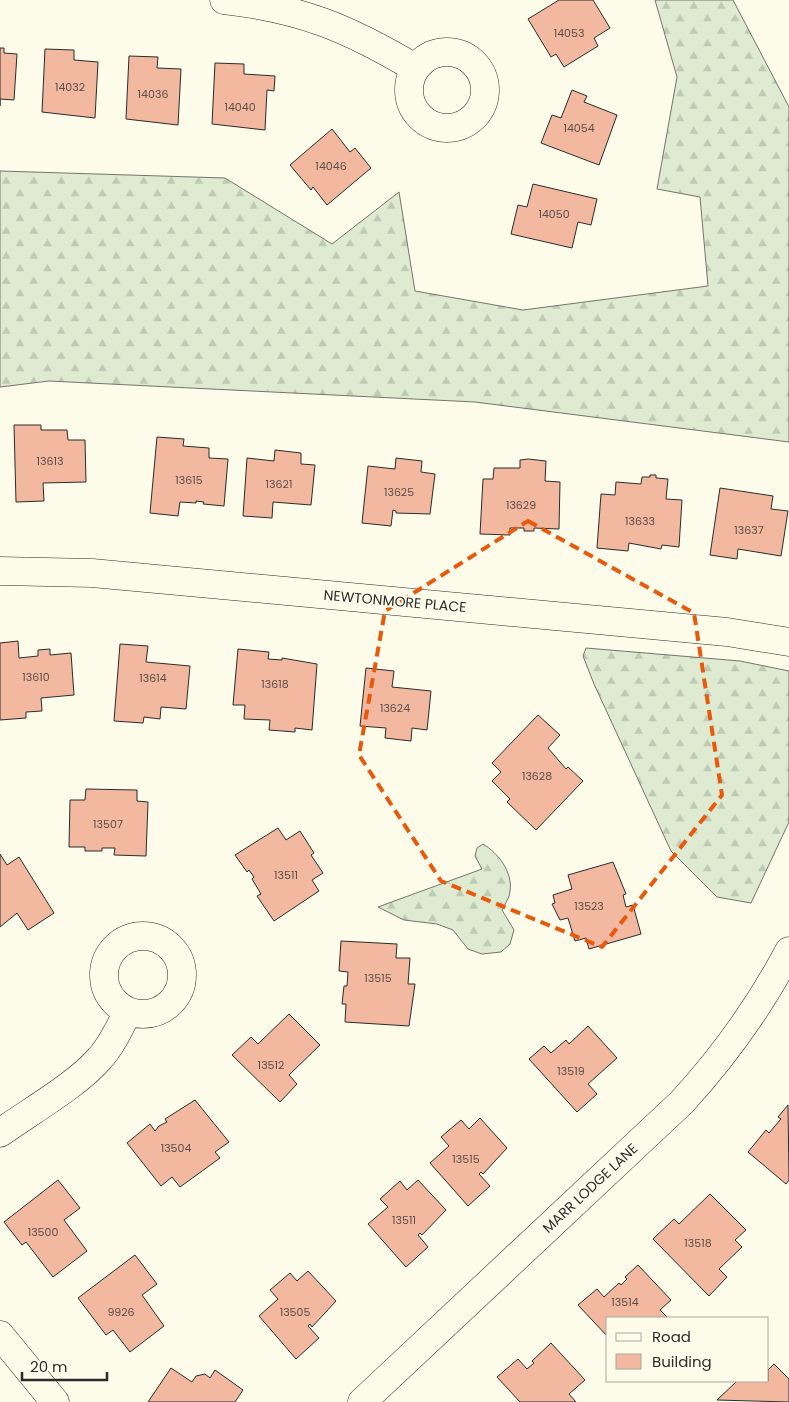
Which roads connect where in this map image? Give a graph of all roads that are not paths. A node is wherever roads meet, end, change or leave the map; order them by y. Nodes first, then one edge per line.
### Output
1 (224, 0) edge
2 (415, 68) dead end
3 (0, 571) edge
4 (789, 642) edge
5 (789, 951) edge
6 (128, 1011) dead end
7 (0, 1133) edge
8 (0, 1336) edge
9 (55, 1402) edge
10 (362, 1402) edge

1 - 2 street
3 - 4 street, NEWTONMORE PLACE
5 - 10 street, MARR LODGE LANE
6 - 7 street
8 - 9 street

